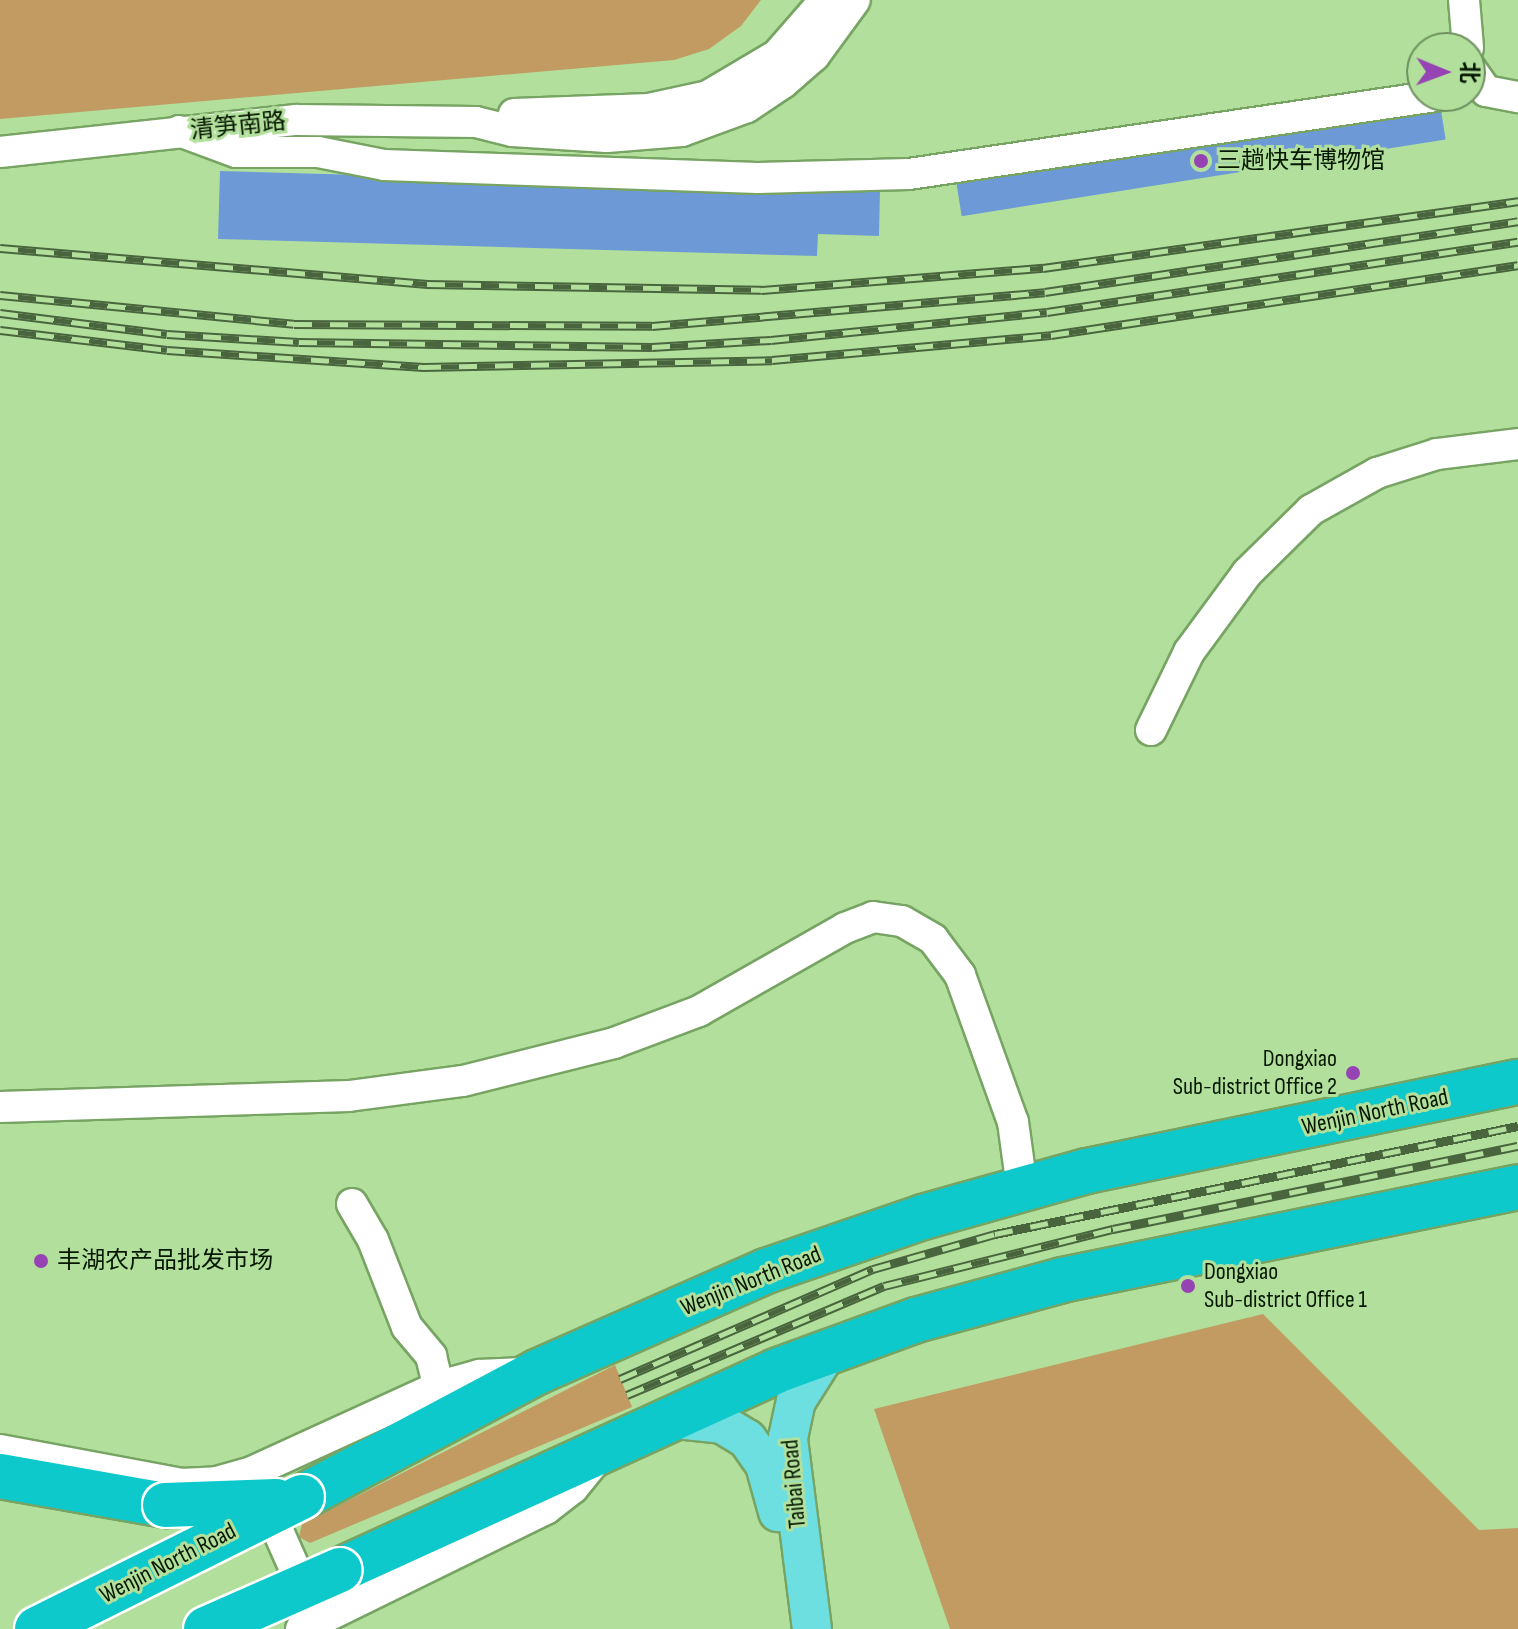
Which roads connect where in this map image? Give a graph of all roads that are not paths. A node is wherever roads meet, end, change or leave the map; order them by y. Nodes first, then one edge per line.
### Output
1 (825, 0) edge
2 (855, 0) edge
3 (1464, 0) edge
4 (1467, 32) edge
5 (1486, 87) edge
6 (1518, 97) edge
7 (1406, 100) edge
8 (476, 122) junction
9 (179, 131) junction
10 (0, 152) edge
11 (1518, 444) edge
12 (1151, 730) dead end
13 (1518, 1082) edge
14 (0, 1107) edge
15 (1518, 1187) edge
16 (1022, 1188) junction
17 (352, 1204) dead end
18 (829, 1349) junction
19 (442, 1402) junction
20 (667, 1418) junction
21 (603, 1448) junction
22 (0, 1450) edge
23 (252, 1472) junction
24 (0, 1476) edge
25 (302, 1497) junction
26 (340, 1570) junction
27 (309, 1624) edge
28 (37, 1629) edge
29 (206, 1629) edge
30 (265, 1629) edge
31 (793, 1629) edge
32 (812, 1629) edge

1 - 8 street, 清笋南路
2 - 8 street, 清笋南路
3 - 4 street
5 - 6 street
7 - 9 street
8 - 9 street, 清笋南路
9 - 10 street, 清笋南路
11 - 12 street
13 - 16 highway, Wenjin North Road
14 - 16 street
15 - 18 highway
16 - 19 highway, Wenjin North Road
17 - 19 street
18 - 20 highway
18 - 32 main road, Taibai Road
19 - 23 street
19 - 25 highway, Wenjin North Road
20 - 21 highway
20 - 31 main road, Taibai Road
21 - 26 highway
21 - 27 street
22 - 23 street
23 - 27 street
24 - 25 highway, bridge
25 - 28 highway, Wenjin North Road, bridge
26 - 29 highway, bridge
26 - 30 highway, bridge

